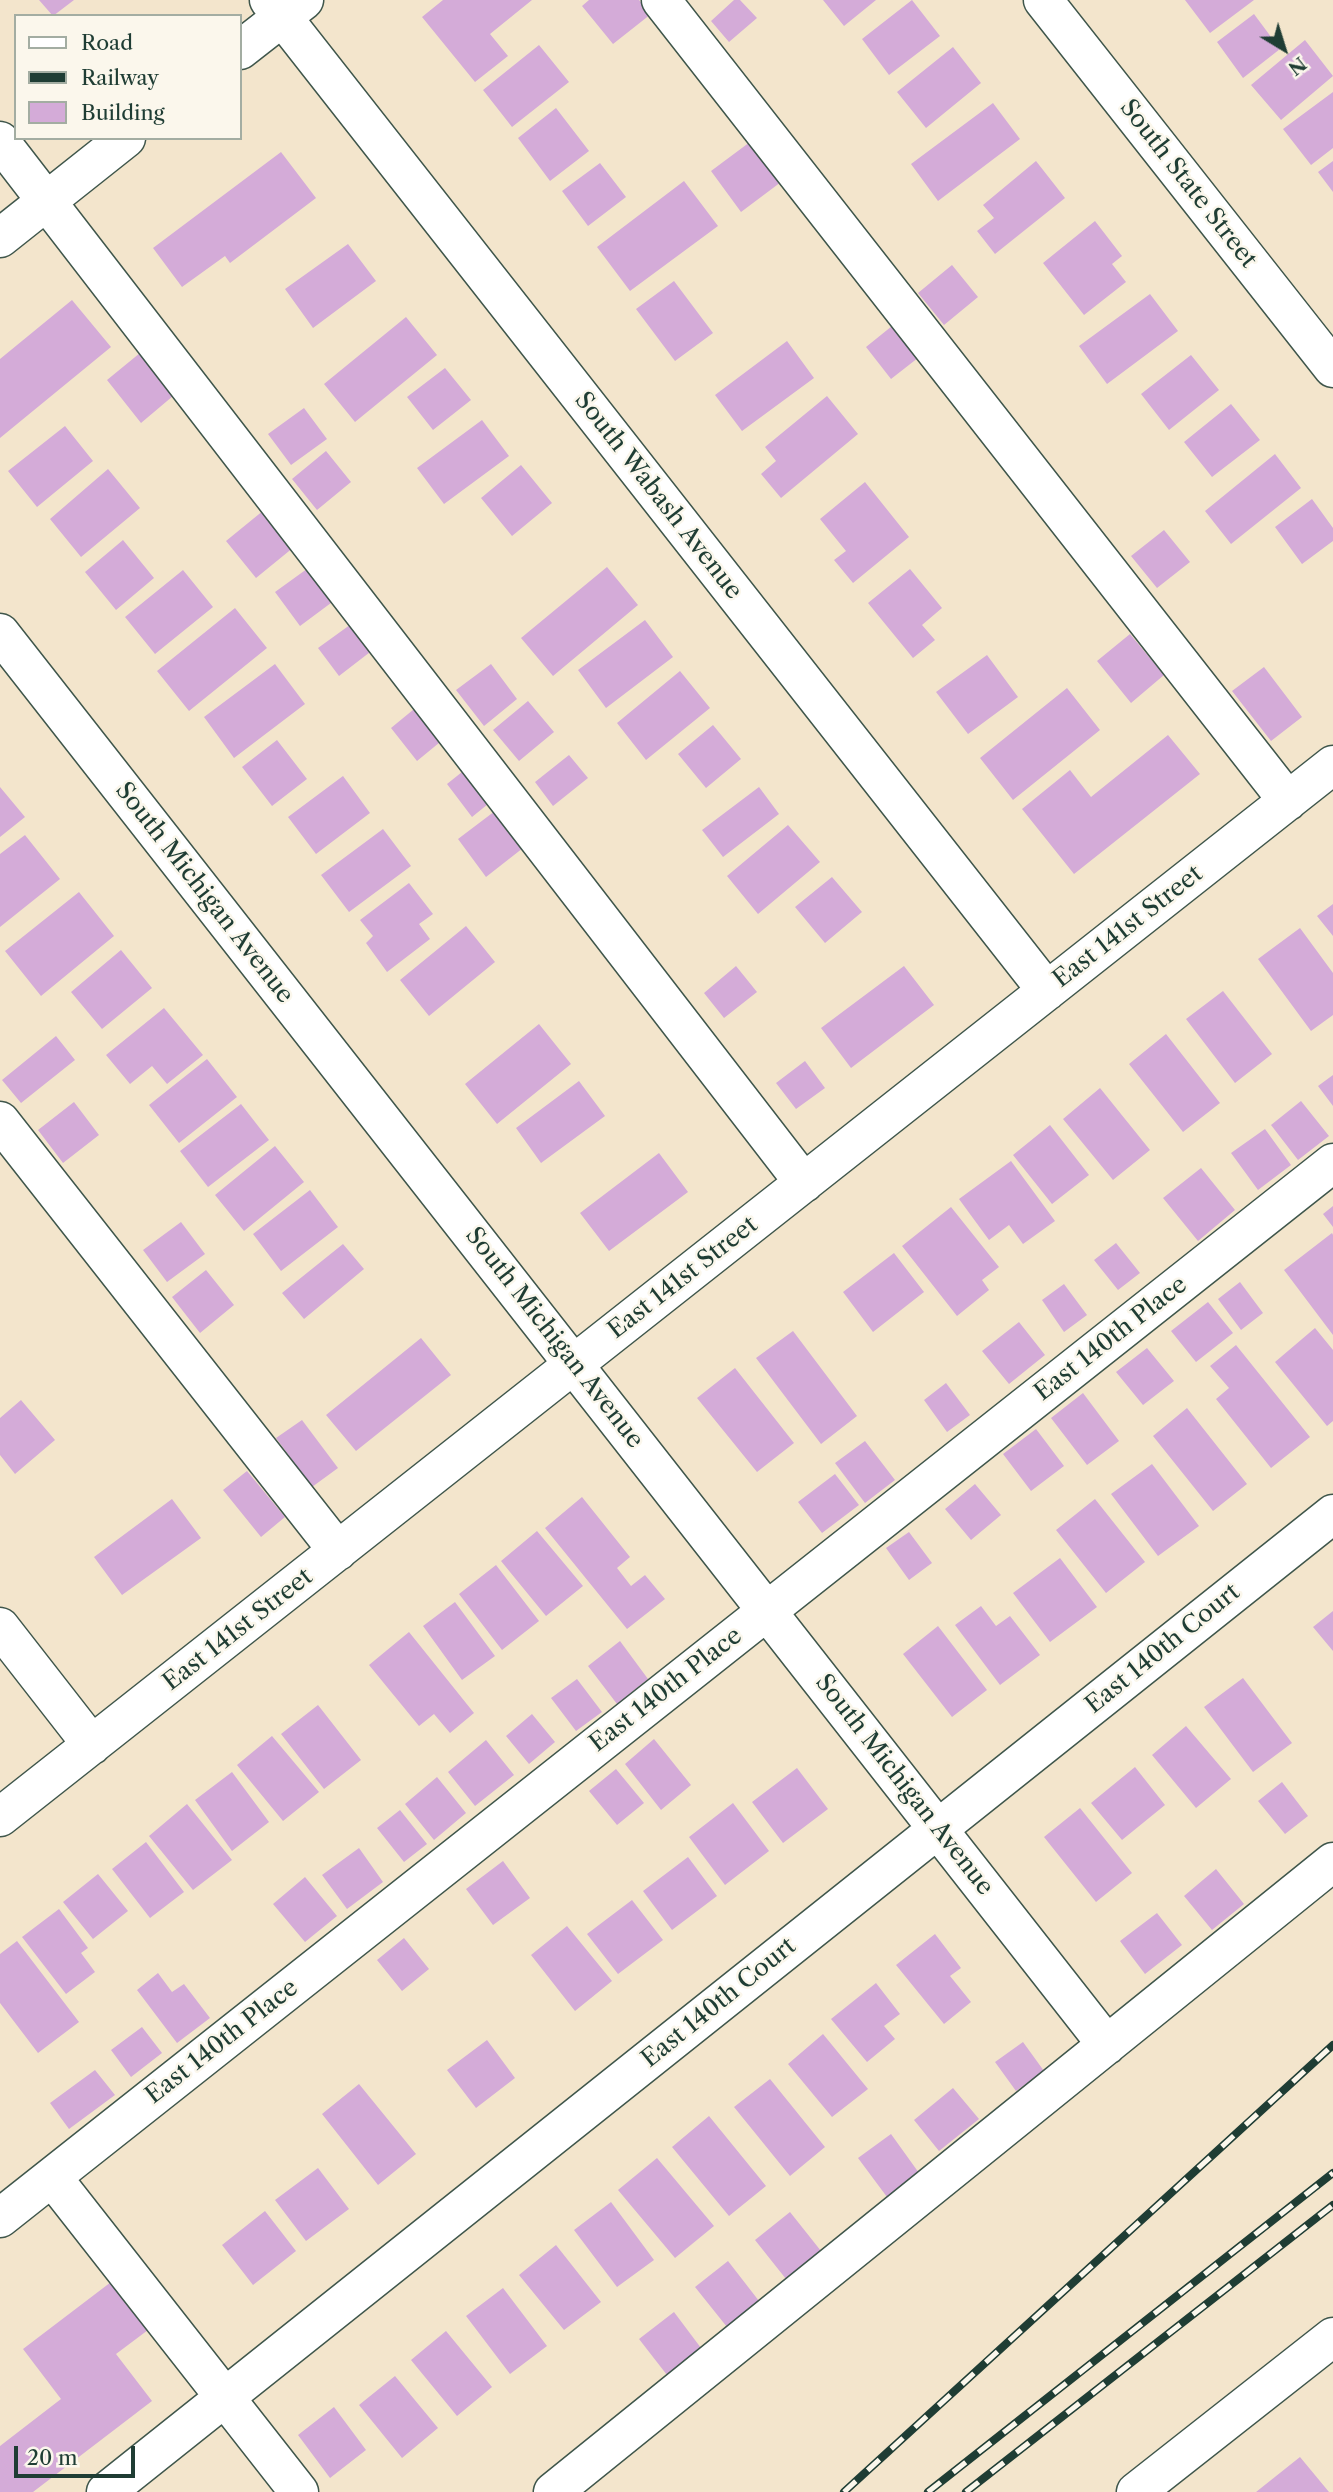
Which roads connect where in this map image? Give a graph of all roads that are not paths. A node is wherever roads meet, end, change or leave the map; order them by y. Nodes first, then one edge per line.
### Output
1 (661, 0) edge
2 (1043, 0) edge
3 (285, 6) edge
4 (242, 48) edge
5 (124, 140) edge
6 (0, 141) edge
7 (47, 201) junction
8 (0, 238) edge
9 (1333, 368) edge
10 (0, 633) edge
11 (1333, 765) edge
12 (1288, 801) junction
13 (1047, 991) junction
14 (0, 1121) edge
15 (1333, 1163) edge
16 (804, 1183) junction
17 (574, 1364) junction
18 (1333, 1514) edge
19 (338, 1551) junction
20 (768, 1610) junction
21 (0, 1627) edge
22 (92, 1745) junction
23 (0, 1817) edge
24 (937, 1829) junction
25 (1333, 1863) edge
26 (1107, 2045) junction
27 (52, 2177) junction
28 (0, 2218) edge
29 (1333, 2337) edge
30 (225, 2398) junction
31 (106, 2492) edge
32 (299, 2492) edge
33 (553, 2492) edge
34 (1136, 2492) edge

1 - 12 street
2 - 9 street, South State Street
3 - 4 street
3 - 13 street, South Wabash Avenue
5 - 7 street
6 - 7 street
7 - 8 street
7 - 16 street
10 - 17 street, South Michigan Avenue
11 - 12 street, East 141st Street
12 - 13 street, East 141st Street
13 - 16 street, East 141st Street
14 - 19 street
15 - 20 street, East 140th Place
16 - 17 street, East 141st Street
17 - 19 street, East 141st Street
17 - 20 street, South Michigan Avenue
18 - 24 street, East 140th Court
19 - 22 street, East 141st Street
20 - 24 street, South Michigan Avenue
20 - 27 street, East 140th Place
21 - 22 street
22 - 23 street, East 141st Street
24 - 26 street, South Michigan Avenue
24 - 30 street, East 140th Court
25 - 26 street
26 - 33 street
27 - 28 street, East 140th Place
27 - 30 street
29 - 34 street
30 - 31 street, East 140th Court
30 - 32 street

